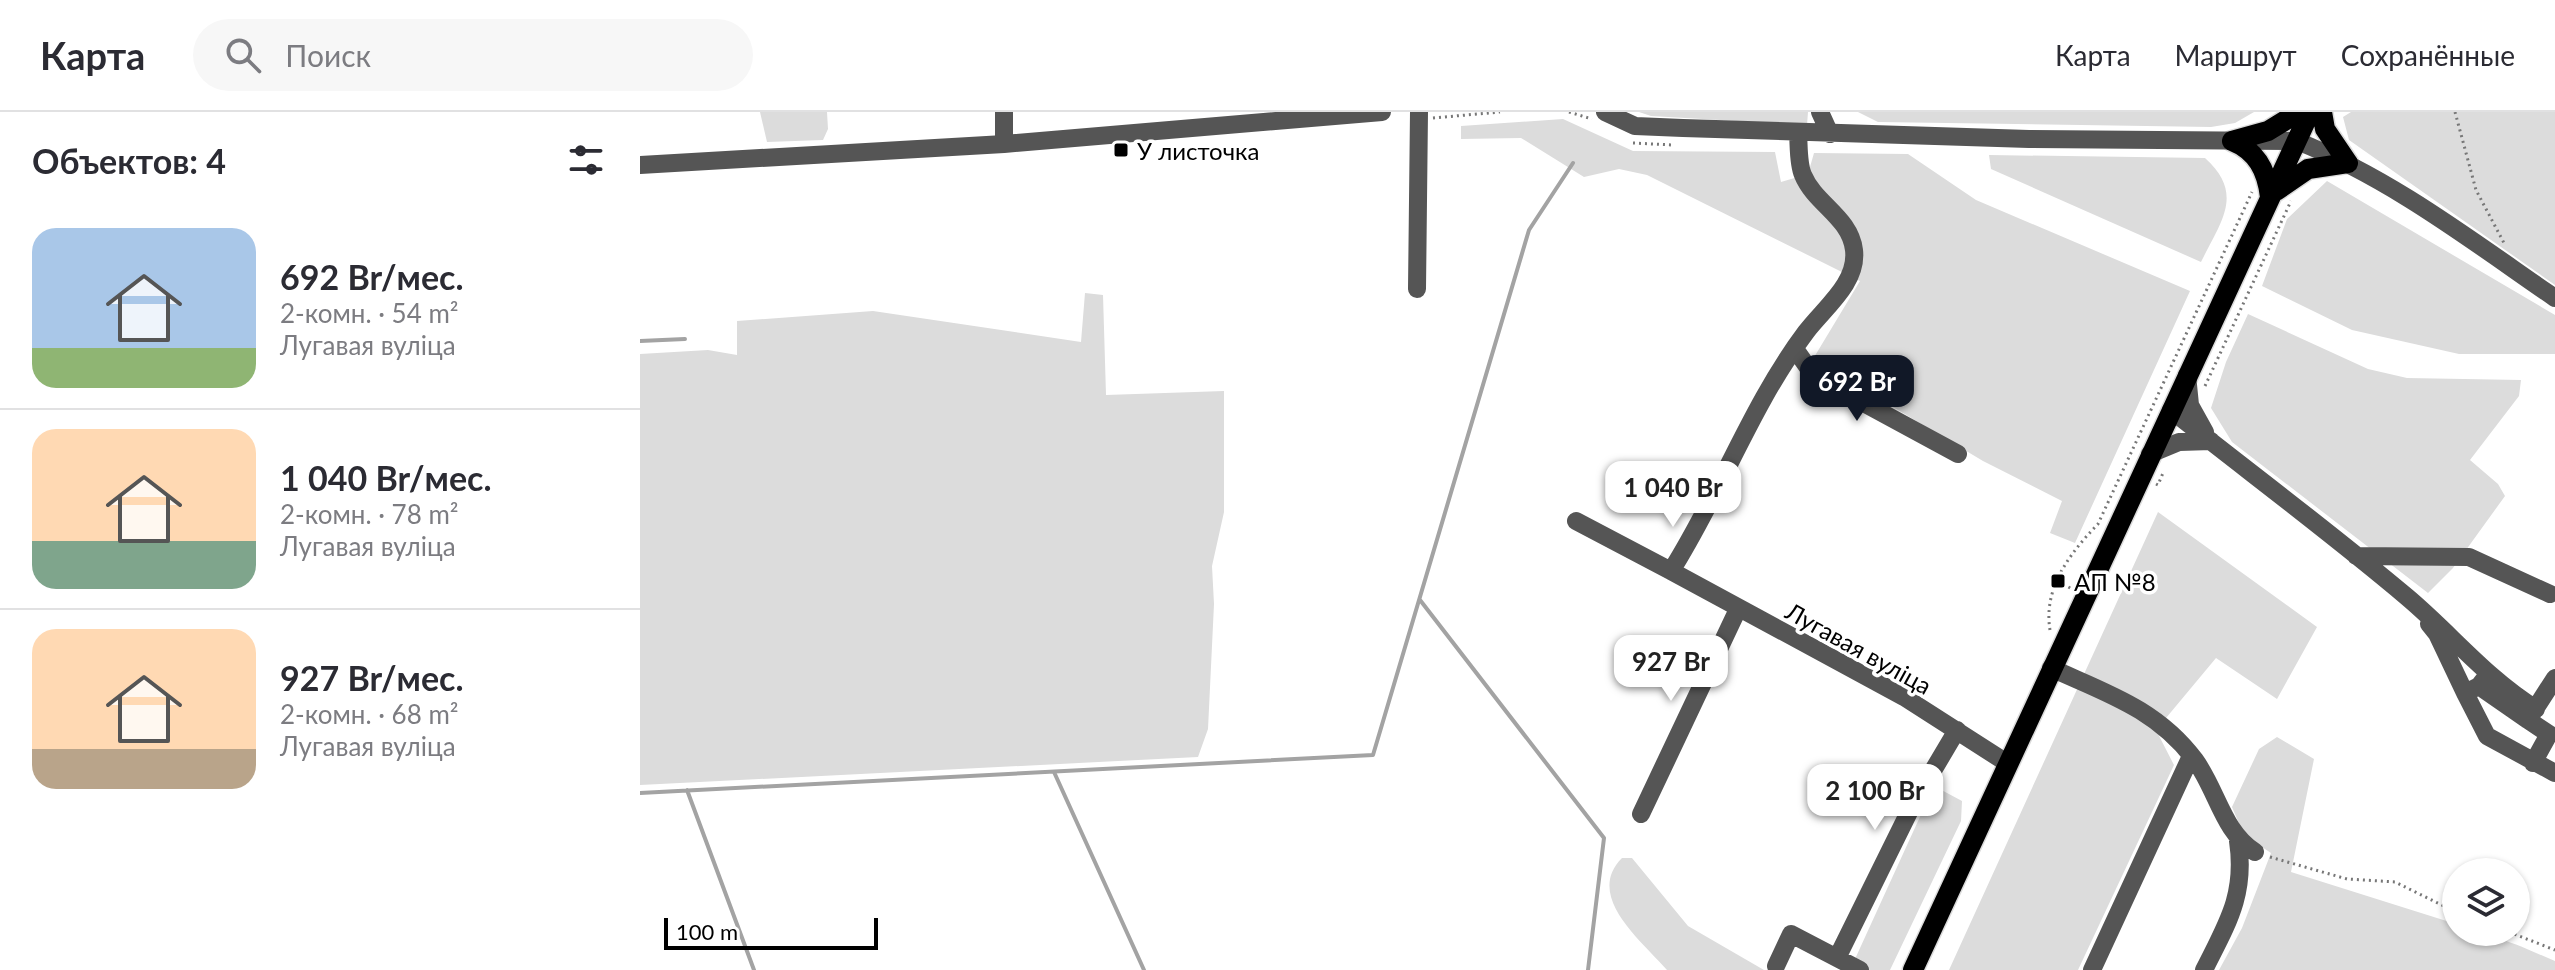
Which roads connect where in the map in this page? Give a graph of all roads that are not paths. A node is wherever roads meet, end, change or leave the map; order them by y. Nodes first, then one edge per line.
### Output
1 (1004, 112) edge
2 (1382, 112) edge
3 (1605, 112) edge
4 (1820, 112) edge
5 (2299, 112) edge
6 (2310, 112) edge
7 (2322, 112) edge
8 (1419, 116) edge
9 (1798, 133) junction
10 (1830, 134) junction
11 (2232, 141) junction
12 (2297, 141) junction
13 (1004, 144) junction
14 (2348, 163) junction
15 (640, 165) edge
16 (2263, 190) junction
17 (1417, 289) dead end
18 (2555, 298) edge
19 (1795, 349) junction
20 (2187, 375) junction
21 (2171, 410) junction
22 (2211, 441) junction
23 (1958, 454) dead end
24 (2158, 460) junction
25 (1576, 521) dead end
26 (2356, 556) junction
27 (1671, 571) junction
28 (2404, 594) junction
29 (2550, 594) dead end
30 (1738, 609) junction
31 (2051, 668) junction
32 (2555, 678) edge
33 (2477, 684) junction
34 (2532, 714) junction
35 (1957, 730) junction
36 (2191, 756) junction
37 (2007, 763) junction
38 (2533, 763) junction
39 (2555, 773) edge
40 (1641, 814) dead end
41 (2238, 841) junction
42 (2255, 852) road end
43 (1837, 958) junction
44 (1776, 966) dead end
45 (1860, 970) edge
46 (1913, 970) edge
47 (2092, 970) edge
48 (2204, 970) edge

1 - 13 street
2 - 13 street
3 - 9 street
4 - 10 street
5 - 11 main road
6 - 12 main road
7 - 14 main road
8 - 17 street
9 - 10 street
9 - 19 street
10 - 11 street
11 - 12 street
11 - 16 main road
12 - 14 street
12 - 16 main road
13 - 15 street
14 - 16 main road
14 - 18 street
16 - 20 main road
19 - 23 street
19 - 27 street
20 - 21 main road
20 - 22 street
21 - 22 street
21 - 24 main road
22 - 24 street
22 - 26 street
24 - 31 main road
25 - 27 street, Лугавая вуліца
26 - 28 street
26 - 29 street
27 - 30 street, Лугавая вуліца
28 - 33 street
28 - 33 street
30 - 35 street, Лугавая вуліца
30 - 40 street
31 - 36 street
31 - 37 main road
32 - 34 street
33 - 34 street
33 - 38 street
34 - 38 street
35 - 37 street, Лугавая вуліца
35 - 43 street
36 - 41 street
36 - 47 street
37 - 46 main road
38 - 39 street
41 - 42 street
41 - 48 street
43 - 44 street
43 - 45 street

